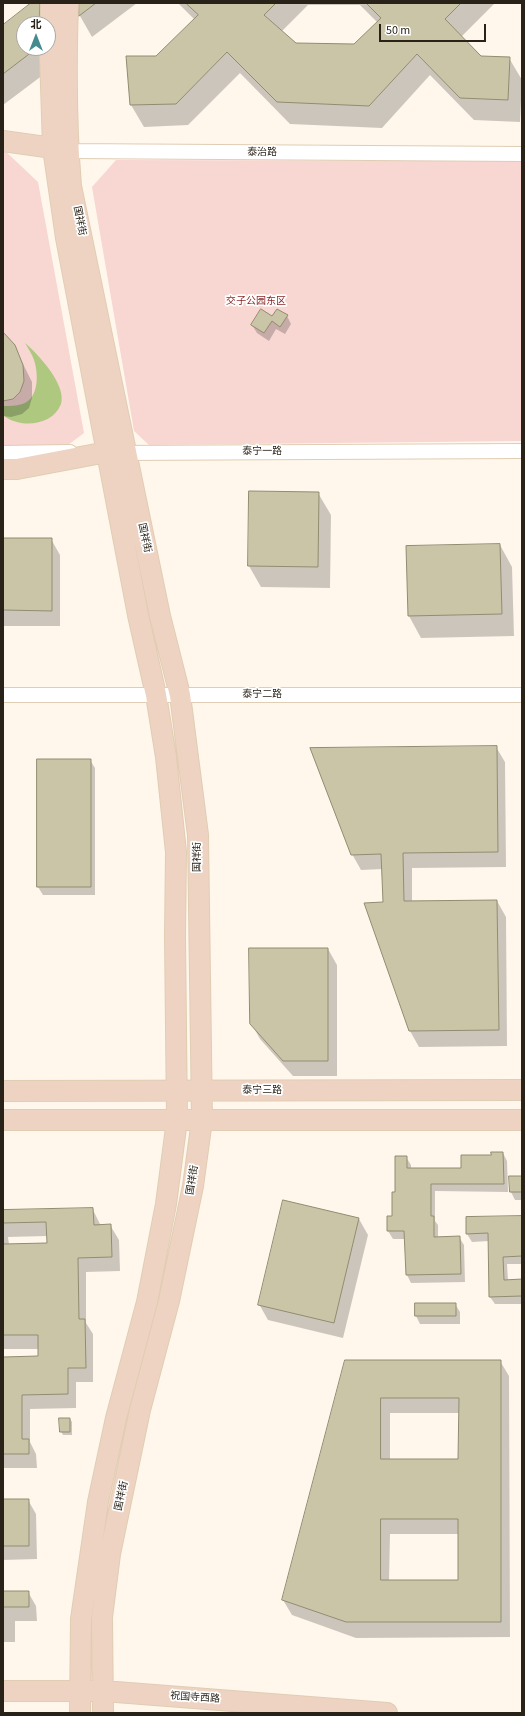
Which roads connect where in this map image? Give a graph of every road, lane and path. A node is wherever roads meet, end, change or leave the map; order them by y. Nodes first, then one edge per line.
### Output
1 (51, 3) edge
2 (68, 3) edge
3 (3, 141) edge
4 (3, 147) edge
5 (61, 150) junction
6 (522, 154) edge
7 (522, 451) edge
8 (107, 452) junction
9 (3, 453) edge
10 (127, 453) junction
11 (3, 469) edge
12 (3, 695) edge
13 (156, 695) junction
14 (180, 695) junction
15 (522, 695) edge
16 (3, 1090) edge
17 (177, 1090) junction
18 (522, 1090) edge
19 (201, 1091) junction
20 (3, 1120) edge
21 (177, 1120) junction
22 (202, 1120) junction
23 (522, 1120) edge
24 (3, 1691) edge
25 (80, 1691) junction
26 (103, 1691) junction
27 (80, 1713) edge
28 (103, 1713) edge
29 (387, 1713) edge

1 - 5 main road, 国祥街
2 - 5 main road, 国祥街
3 - 5 main road
4 - 5 street, 泰治路
5 - 6 street, 泰治路
5 - 8 main road, 国祥街
5 - 10 main road, 国祥街
7 - 10 street, 泰宁一路
8 - 9 street, 泰宁一路
8 - 10 street, 泰宁一路
8 - 11 main road
8 - 13 main road, 国祥街
10 - 14 main road, 国祥街
12 - 13 street, 泰宁二路
13 - 14 street, 泰宁二路
13 - 17 main road, 国祥街
14 - 15 street, 泰宁二路
14 - 19 main road, 国祥街
16 - 17 main road, 泰宁三路
17 - 19 main road, 泰宁三路
17 - 21 main road, 国祥街
18 - 19 main road, 泰宁三路
19 - 22 main road, 国祥街
20 - 21 main road
21 - 22 main road
21 - 25 main road, 国祥街
22 - 23 main road
22 - 26 main road, 国祥街
24 - 25 main road, 祝国寺西路
25 - 26 main road, 祝国寺西路
25 - 27 main road, 国祥街
26 - 28 main road, 国祥街
26 - 29 main road, 祝国寺西路

